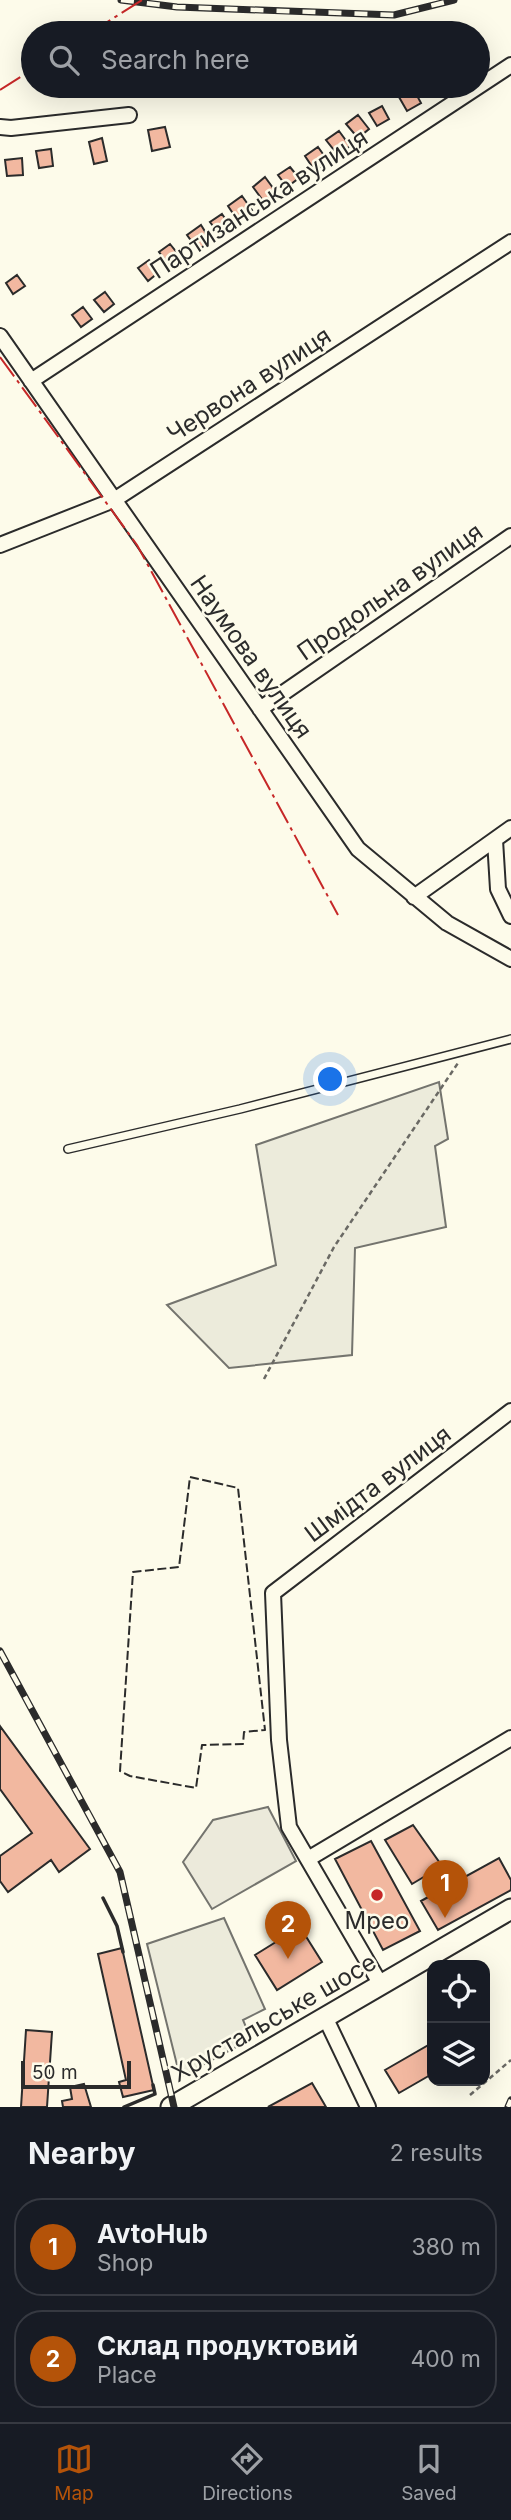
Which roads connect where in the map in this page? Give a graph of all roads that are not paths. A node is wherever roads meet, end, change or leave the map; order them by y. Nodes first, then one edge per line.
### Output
1 (511, 65) edge
2 (490, 79) edge
3 (461, 98) edge
4 (129, 115) dead end
5 (0, 127) edge
6 (511, 242) edge
7 (0, 336) edge
8 (31, 381) junction
9 (114, 500) junction
10 (511, 536) edge
11 (0, 545) edge
12 (260, 709) junction
13 (511, 828) edge
14 (495, 840) junction
15 (414, 897) junction
16 (511, 916) edge
17 (511, 959) edge
18 (511, 1040) edge
19 (68, 1149) dead end
20 (511, 1411) edge
21 (511, 1738) edge
22 (308, 1859) junction
23 (511, 1909) edge
24 (381, 1984) junction
25 (325, 2017) junction
26 (171, 2107) edge
27 (368, 2107) edge

1 - 2 street, Партизанська вулиця
3 - 8 street, Партизанська вулиця
4 - 5 street
6 - 9 street, Червона вулиця
7 - 8 street, Наумова вулиця
8 - 9 street, Наумова вулиця
9 - 11 street, Червона вулиця
9 - 12 street, Наумова вулиця
10 - 12 street, Продольна вулиця
12 - 15 street, Наумова вулиця
13 - 14 street
14 - 15 street
14 - 16 street
15 - 17 street, Наумова вулиця
18 - 19 lane
20 - 22 street, Шмідта вулиця
21 - 22 street
22 - 24 street
23 - 24 street, Хрустальське шосе
24 - 25 street, Хрустальське шосе
25 - 26 street, Хрустальське шосе
25 - 27 street

